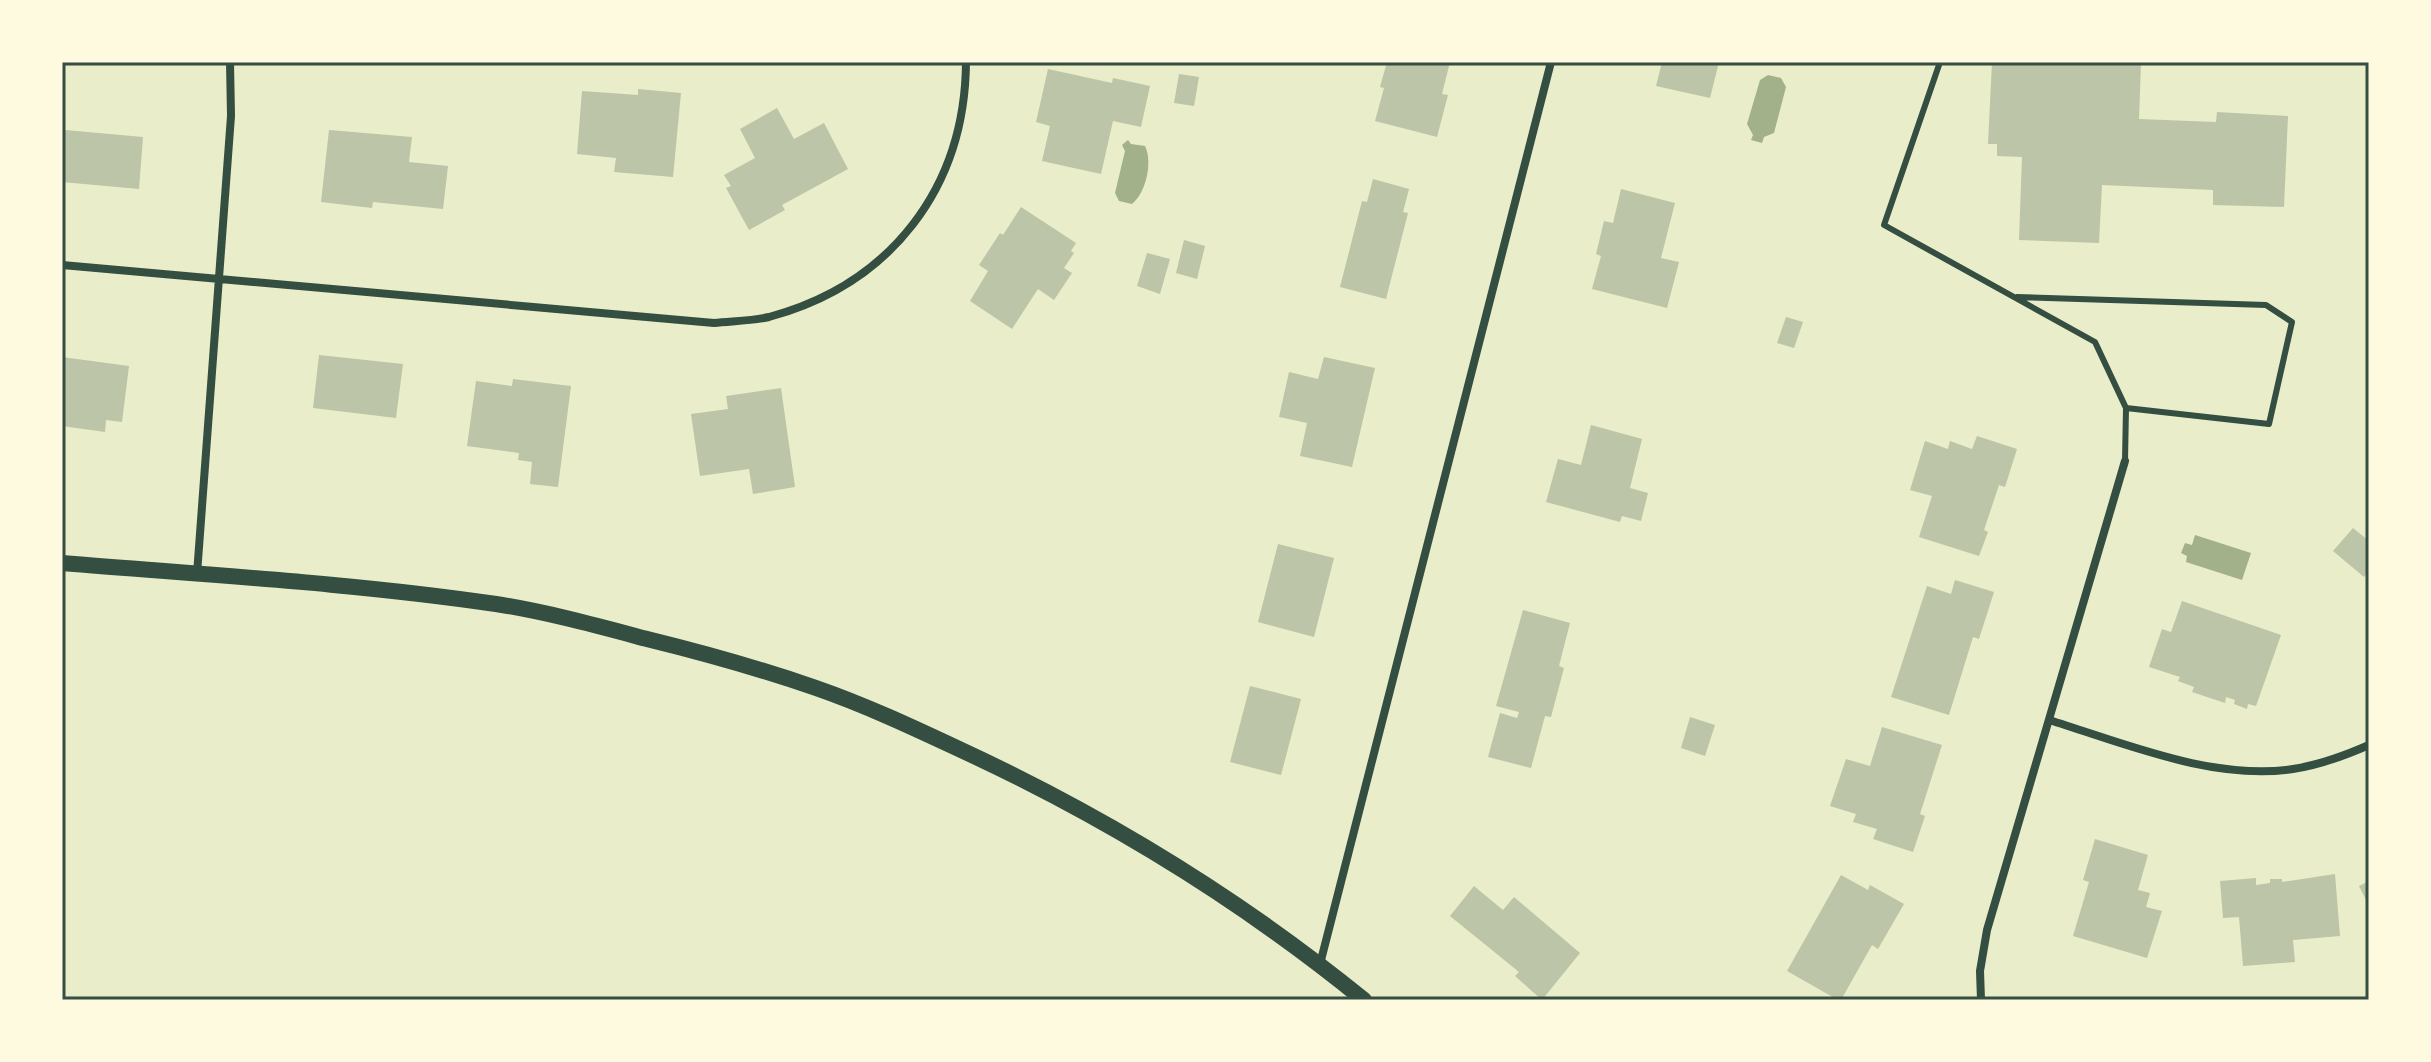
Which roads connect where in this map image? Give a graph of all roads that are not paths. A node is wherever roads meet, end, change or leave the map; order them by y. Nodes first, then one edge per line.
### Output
1 (230, 62) edge
2 (966, 62) edge
3 (1551, 62) edge
4 (1940, 62) edge
5 (62, 265) edge
6 (218, 278) junction
7 (2013, 296) junction
8 (2126, 408) junction
9 (2125, 461) joint
10 (62, 563) edge
11 (197, 574) junction
12 (2049, 720) junction
13 (2369, 745) edge
14 (1320, 964) junction
15 (1364, 1000) edge
16 (1981, 1000) edge

1 - 6 street
2 - 6 street
3 - 14 street
4 - 7 lane
5 - 6 street
6 - 11 street
7 - 8 lane
7 - 8 lane
8 - 9 lane
9 - 12 street
10 - 11 main road
11 - 14 main road
12 - 13 street
12 - 16 street
14 - 15 main road

